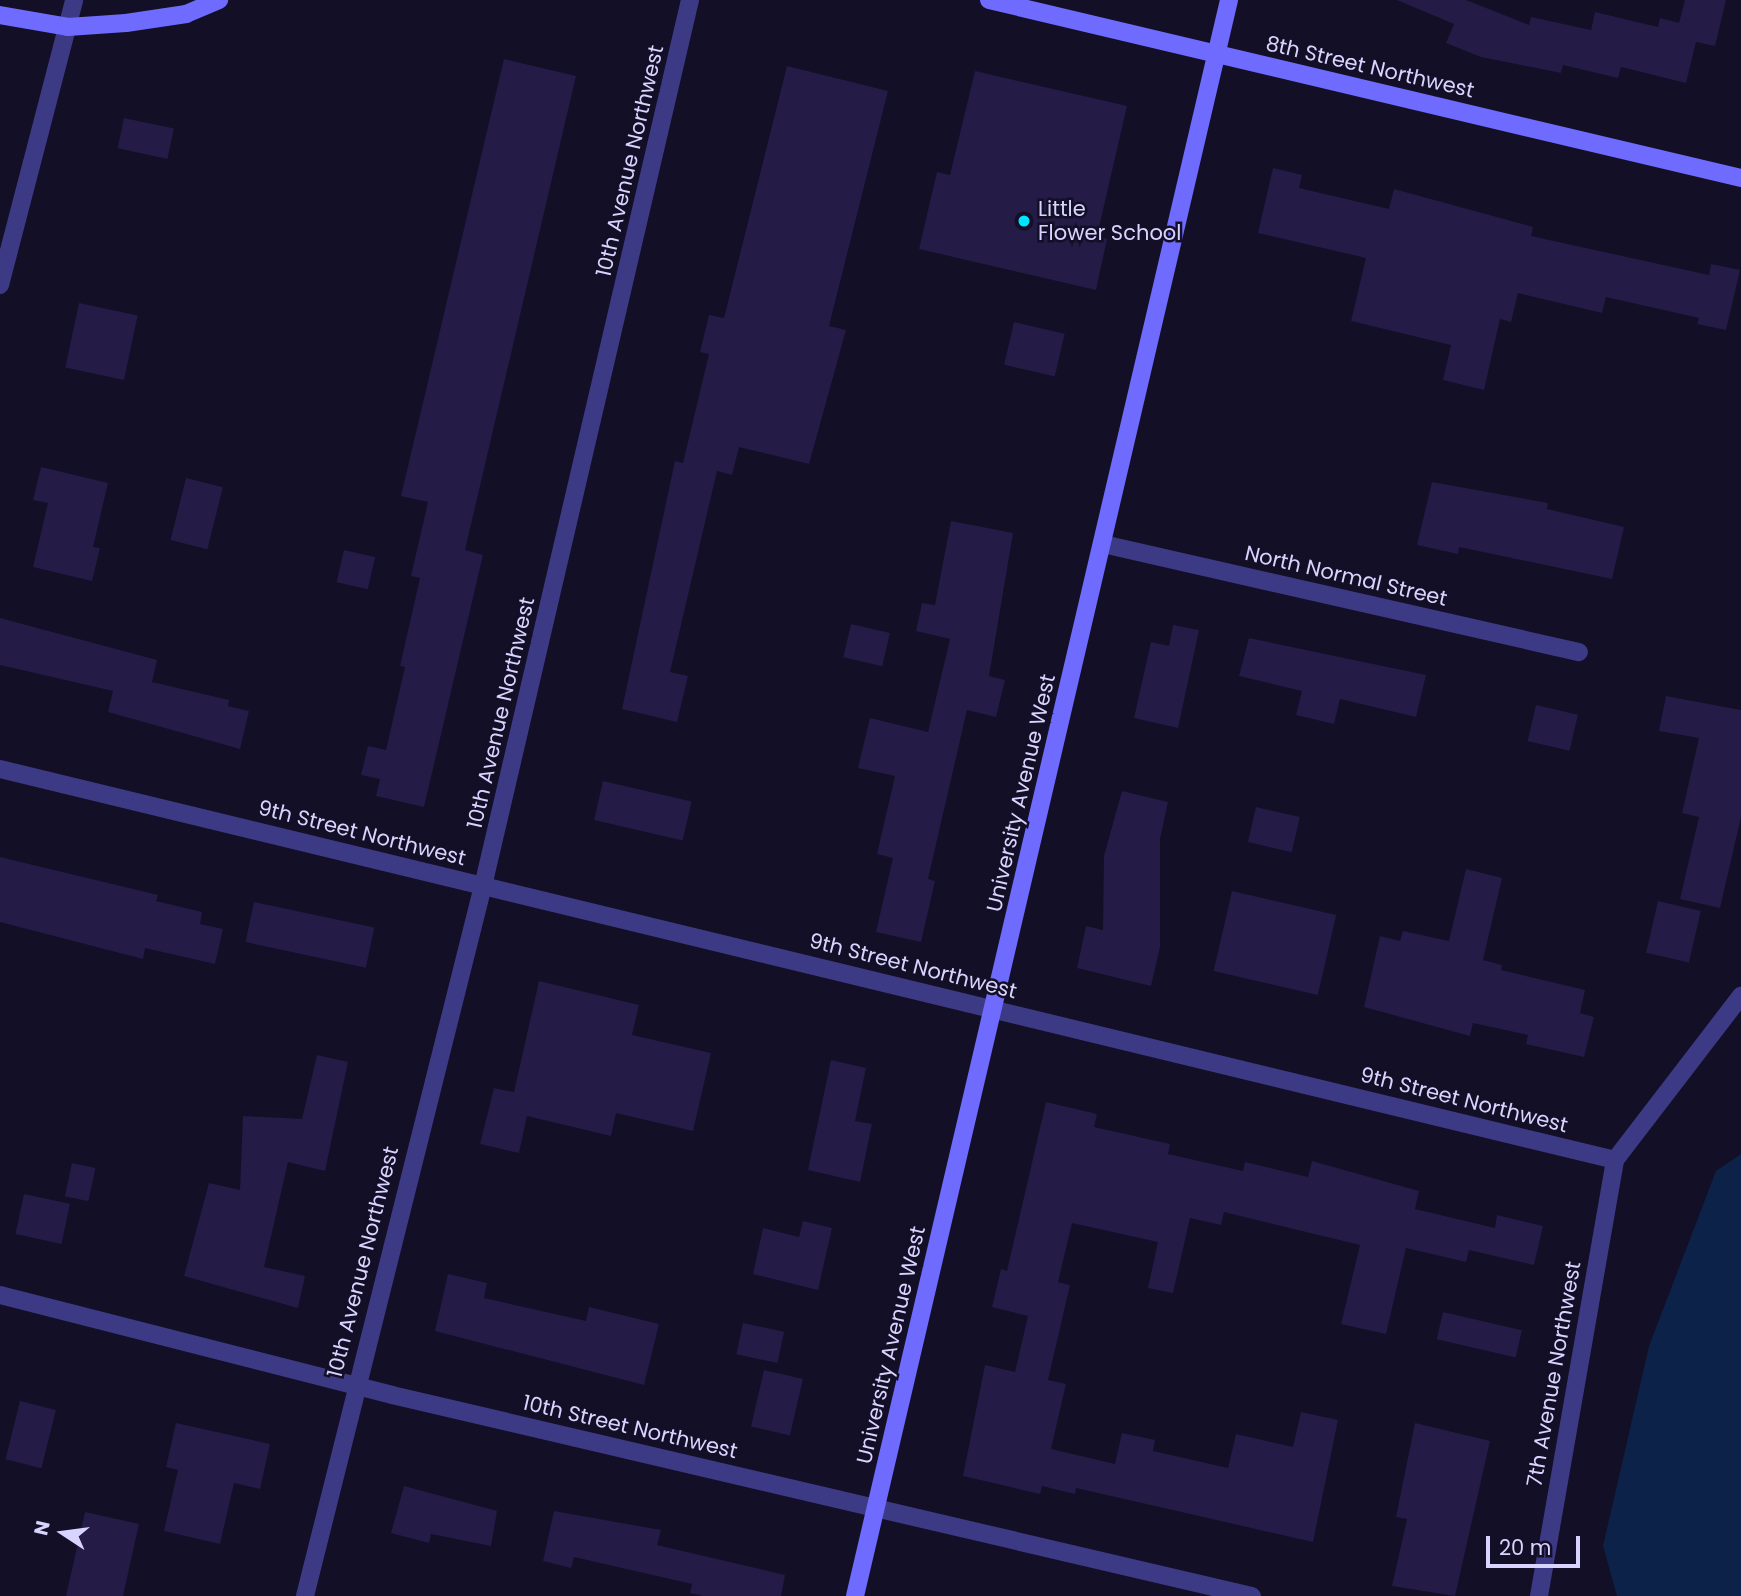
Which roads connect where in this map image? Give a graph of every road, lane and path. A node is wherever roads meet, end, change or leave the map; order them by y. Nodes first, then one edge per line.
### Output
1 (74, 0) edge
2 (219, 0) edge
3 (690, 0) edge
4 (989, 0) edge
5 (1229, 0) edge
6 (0, 15) edge
7 (68, 27) junction
8 (1216, 54) junction
9 (1741, 178) edge
10 (0, 285) edge
11 (1103, 544) junction
12 (1579, 652) dead end
13 (0, 769) edge
14 (483, 886) junction
15 (1741, 996) edge
16 (994, 1009) junction
17 (1615, 1160) junction
18 (0, 1295) edge
19 (355, 1383) junction
20 (876, 1507) junction
21 (305, 1596) edge
22 (855, 1596) edge
23 (1252, 1596) edge
24 (1538, 1596) edge

1 - 7 street
2 - 7 street
3 - 14 street, 10th Avenue Northwest
4 - 8 street, 8th Street Northwest
5 - 8 street, University Avenue West
6 - 7 street
7 - 10 street
8 - 9 street, 8th Street Northwest
8 - 11 street, University Avenue West
11 - 12 street, North Normal Street
11 - 16 street, University Avenue West
13 - 14 street, 9th Street Northwest
14 - 16 street, 9th Street Northwest
14 - 19 street, 10th Avenue Northwest
15 - 17 street
16 - 17 street, 9th Street Northwest
16 - 20 street, University Avenue West
17 - 24 street, 7th Avenue Northwest
18 - 19 street, 10th Street Northwest
19 - 20 street, 10th Street Northwest
19 - 21 street, 10th Avenue Northwest
20 - 22 street, University Avenue West
20 - 23 street, 10th Street Northwest

